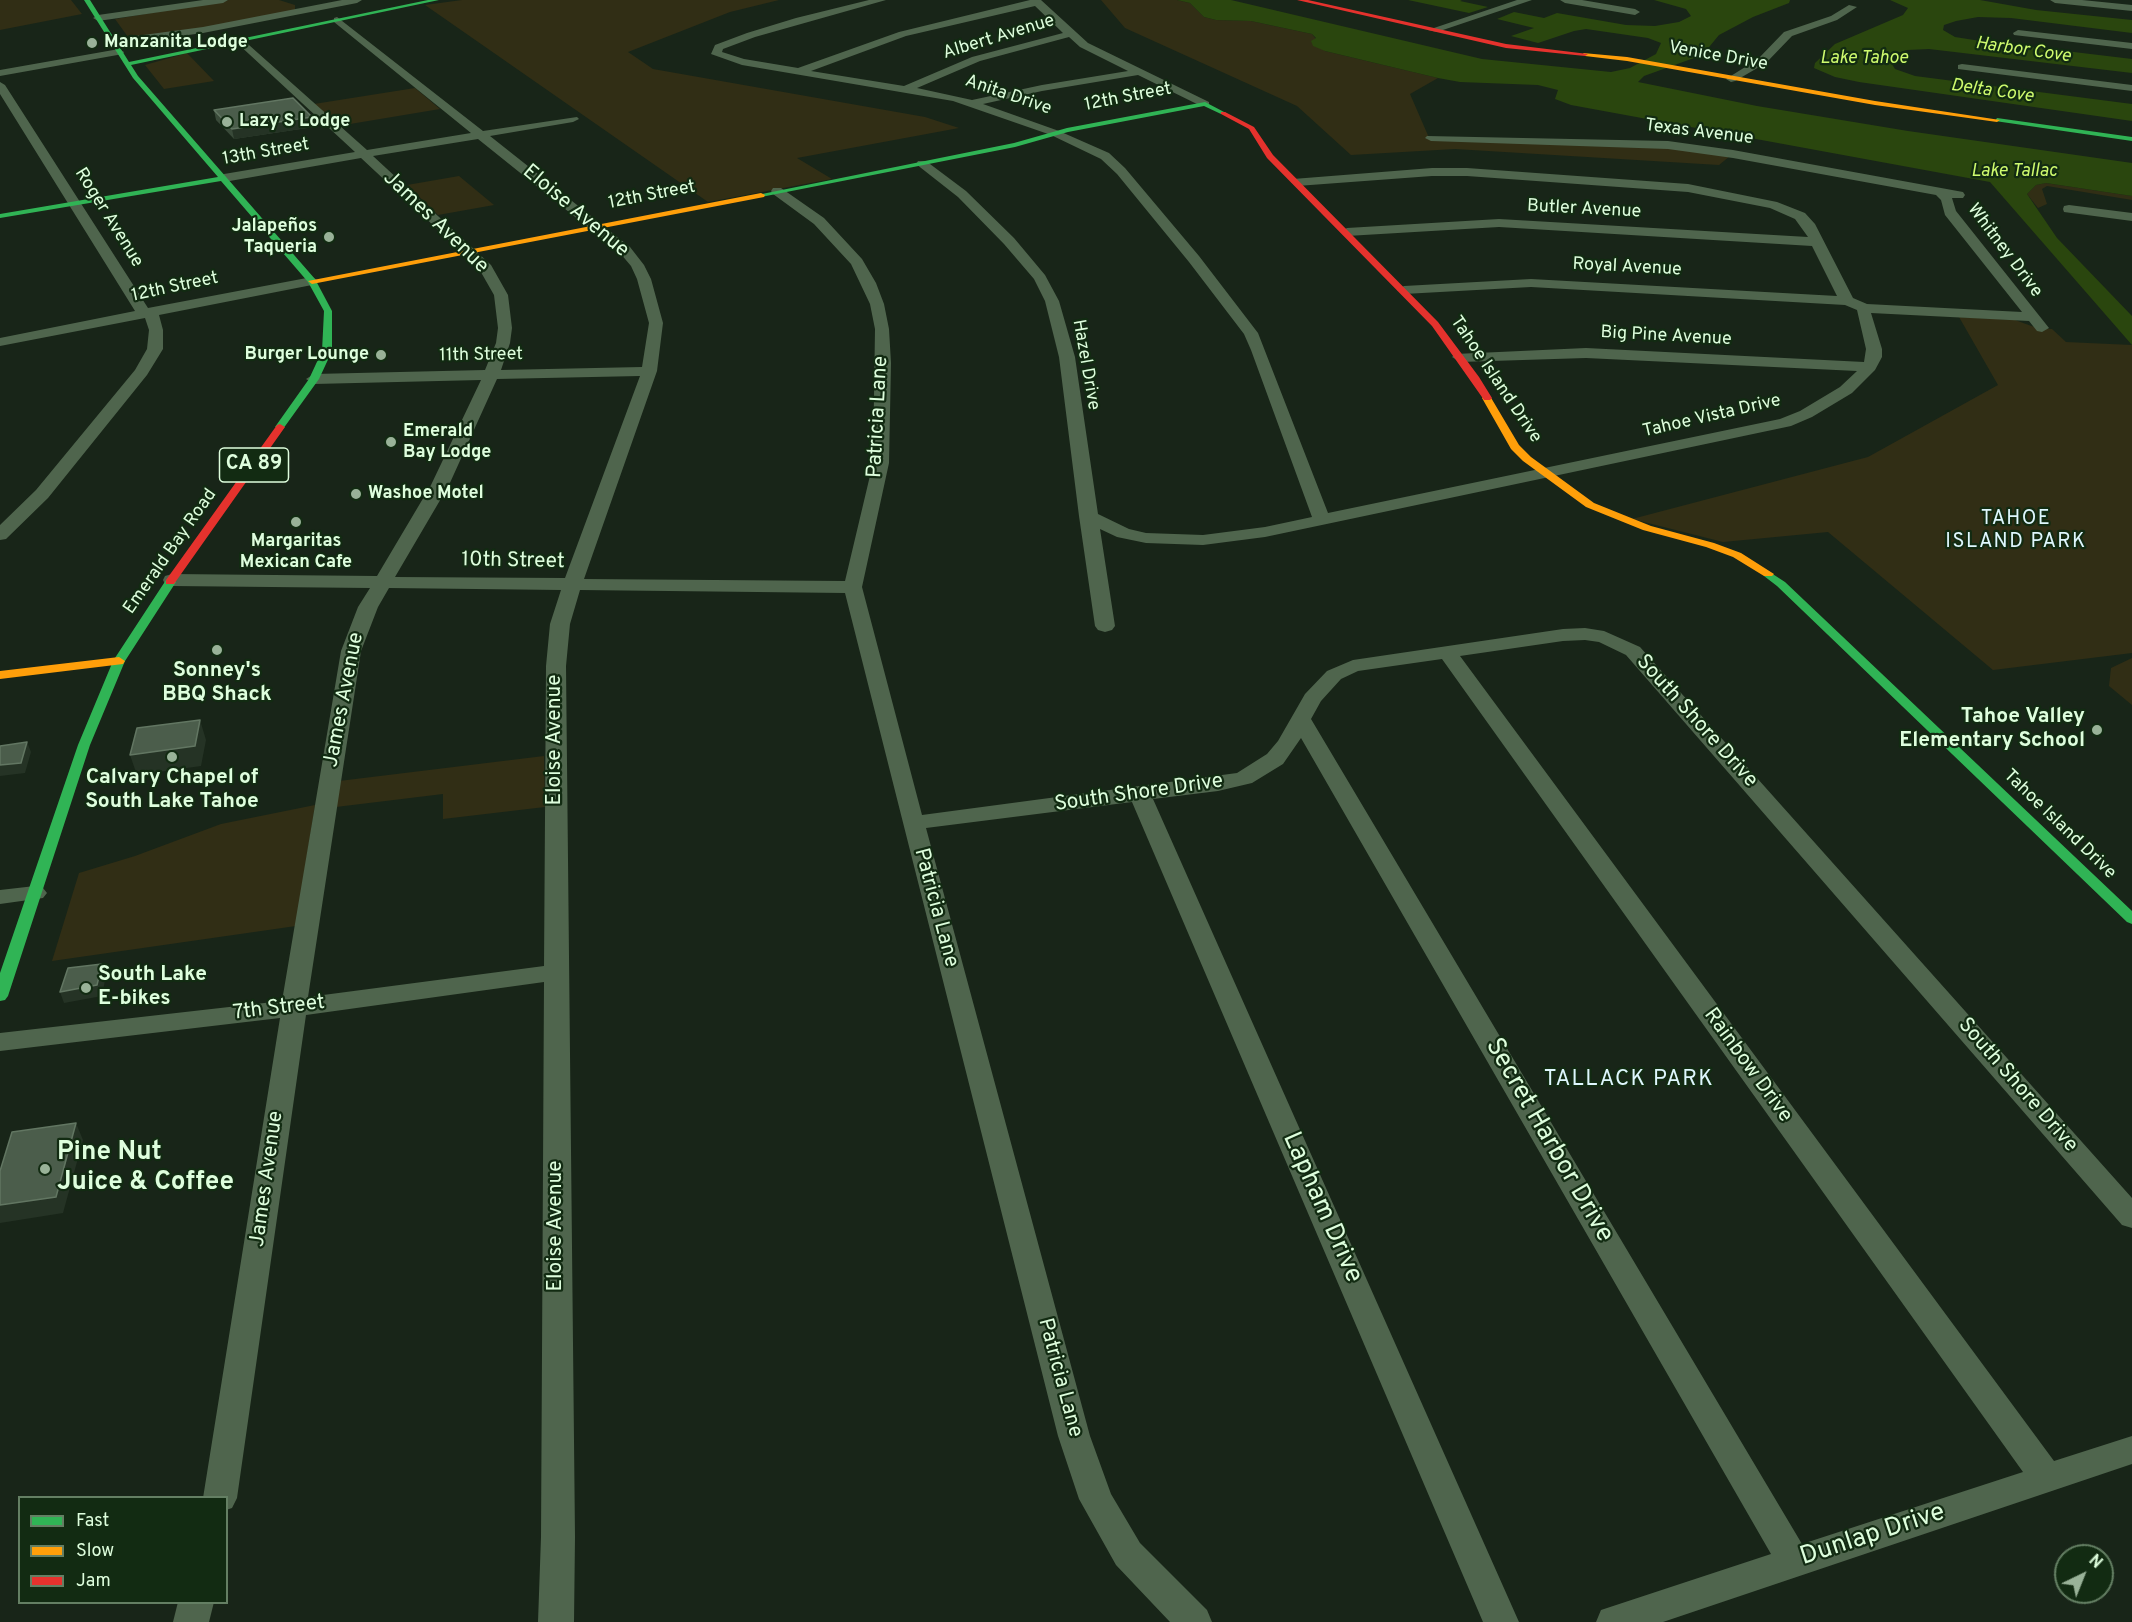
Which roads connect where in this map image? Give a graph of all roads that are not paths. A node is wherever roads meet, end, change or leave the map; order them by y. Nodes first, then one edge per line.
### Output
1 (87, 0) edge
2 (223, 0) edge
3 (357, 0) edge
4 (436, 0) edge
5 (453, 0) edge
6 (881, 0) edge
7 (1300, 0) edge
8 (1527, 0) edge
9 (1565, 0) edge
10 (2055, 0) edge
11 (1037, 1) edge
12 (1852, 7) dead end
13 (2132, 8) edge
14 (376, 12) junction
15 (1635, 12) dead end
16 (98, 18) junction
17 (337, 20) junction
18 (1433, 30) junction
19 (2018, 33) dead end
20 (1069, 34) junction
21 (240, 40) junction
22 (2132, 46) edge
23 (119, 52) junction
24 (1962, 67) dead end
25 (799, 72) junction
26 (1140, 72) junction
27 (0, 73) edge
28 (1731, 78) junction
29 (0, 85) edge
30 (2132, 88) edge
31 (906, 89) junction
32 (972, 103) junction
33 (1205, 104) junction
34 (573, 119) dead end
35 (1055, 133) junction
36 (482, 135) junction
37 (1431, 138) dead end
38 (2132, 139) edge
39 (364, 155) junction
40 (921, 164) junction
41 (224, 178) junction
42 (1297, 182) junction
43 (777, 191) junction
44 (1942, 194) junction
45 (1959, 195) dead end
46 (76, 203) junction
47 (2069, 209) dead end
48 (0, 216) edge
49 (2132, 217) edge
50 (598, 226) junction
51 (1347, 232) junction
52 (1818, 242) junction
53 (470, 251) junction
54 (312, 281) junction
55 (1404, 290) junction
56 (1847, 301) junction
57 (1865, 308) junction
58 (151, 313) junction
59 (0, 342) edge
60 (1460, 357) junction
61 (1870, 367) junction
62 (649, 371) junction
63 (491, 375) junction
64 (314, 379) junction
65 (1544, 473) junction
66 (1088, 516) junction
67 (1322, 521) junction
68 (0, 535) edge
69 (172, 580) junction
70 (383, 583) junction
71 (572, 585) junction
72 (853, 587) junction
73 (1105, 626) dead end
74 (1448, 653) junction
75 (119, 661) junction
76 (0, 675) edge
77 (1301, 719) junction
78 (1140, 795) junction
79 (913, 823) junction
80 (35, 893) junction
81 (0, 897) edge
82 (2132, 919) edge
83 (557, 972) junction
84 (0, 996) edge
85 (294, 1008) junction
86 (0, 1042) edge
87 (2132, 1217) edge
88 (2132, 1449) edge
89 (2047, 1478) junction
90 (220, 1496) edge
91 (1794, 1562) junction
92 (196, 1604) edge
93 (1183, 1619) edge
94 (191, 1622) edge
95 (556, 1622) edge
96 (1501, 1622) edge
97 (1614, 1622) edge

1 - 16 street, Emerald Bay Road / CA 89
2 - 16 street
3 - 23 street
4 - 14 street
5 - 14 street
6 - 25 street, Anita Drive
7 - 18 street, Venice Drive
8 - 18 street
9 - 15 street
10 - 13 street
11 - 20 street, Tahoe Island Drive
11 - 25 street
12 - 28 street
14 - 17 street
16 - 23 street, Emerald Bay Road / CA 89
17 - 21 street
17 - 36 street, Eloise Avenue
18 - 28 street, Venice Drive
19 - 22 street
20 - 26 street, Tahoe Island Drive
20 - 31 street, Albert Avenue
21 - 23 street
21 - 39 street, James Avenue
23 - 27 street
23 - 41 street, Emerald Bay Road / CA 89
24 - 30 street
25 - 31 street, Anita Drive
26 - 32 street
26 - 33 street, Tahoe Island Drive
28 - 38 street, Venice Drive
29 - 46 street, Roger Avenue
31 - 32 street, Anita Drive
32 - 35 street, Anita Drive
33 - 35 street, 12th Street
33 - 42 street, Tahoe Island Drive
34 - 36 street, 13th Street
35 - 40 street, 12th Street
35 - 67 street, Anita Drive
36 - 39 street, 13th Street
36 - 50 street, Eloise Avenue
37 - 44 street, Texas Avenue
39 - 41 street, 13th Street
39 - 53 street, James Avenue
40 - 43 street, 12th Street
40 - 66 street, Hazel Drive
41 - 46 street, 13th Street
41 - 54 street, Emerald Bay Road / CA 89
42 - 51 street, Tahoe Island Drive
42 - 52 street
43 - 50 street, 12th Street
43 - 72 street, Patricia Lane
44 - 45 street, Texas Avenue
44 - 57 street, Whitney Drive
46 - 48 street, 13th Street
46 - 58 street, Roger Avenue
47 - 49 street
50 - 53 street, 12th Street
50 - 62 street, Eloise Avenue
51 - 52 street, Butler Avenue
51 - 55 street, Tahoe Island Drive
52 - 56 street
53 - 54 street, 12th Street
53 - 63 street, James Avenue
54 - 58 street, 12th Street
54 - 64 street, Emerald Bay Road / CA 89
55 - 56 street, Royal Avenue
55 - 60 street, Tahoe Island Drive
56 - 57 street
57 - 61 street
58 - 59 street, 12th Street
58 - 68 street
60 - 61 street, Big Pine Avenue
60 - 65 street, Tahoe Island Drive
61 - 65 street, Tahoe Vista Drive
62 - 63 street, 11th Street
62 - 71 street, Eloise Avenue
63 - 64 street, 11th Street
63 - 70 street, James Avenue
64 - 69 street, Emerald Bay Road / CA 89
65 - 67 street, Tahoe Vista Drive
65 - 82 street, Tahoe Island Drive
66 - 67 street, Tahoe Vista Drive
66 - 73 street, Hazel Drive
69 - 70 street, 10th Street
69 - 75 street, Emerald Bay Road / CA 89
70 - 71 street, 10th Street
70 - 85 street, James Avenue
71 - 72 street, 10th Street
71 - 83 street, Eloise Avenue
72 - 79 street, Patricia Lane
74 - 77 street, South Shore Drive
74 - 87 street, South Shore Drive
74 - 89 street, Rainbow Drive
75 - 76 street
75 - 80 street, Emerald Bay Road / CA 89
77 - 78 street, South Shore Drive
77 - 91 street, Secret Harbor Drive
78 - 79 street, South Shore Drive
78 - 96 street, Lapham Drive
79 - 93 street, Patricia Lane
80 - 81 street
80 - 84 street, Emerald Bay Road / CA 89
83 - 85 street, 7th Street
83 - 95 street, Eloise Avenue
85 - 86 street, 7th Street
85 - 90 street, James Avenue
88 - 89 street, Dunlap Drive
89 - 91 street, Dunlap Drive
91 - 97 street, Dunlap Drive
92 - 94 street

